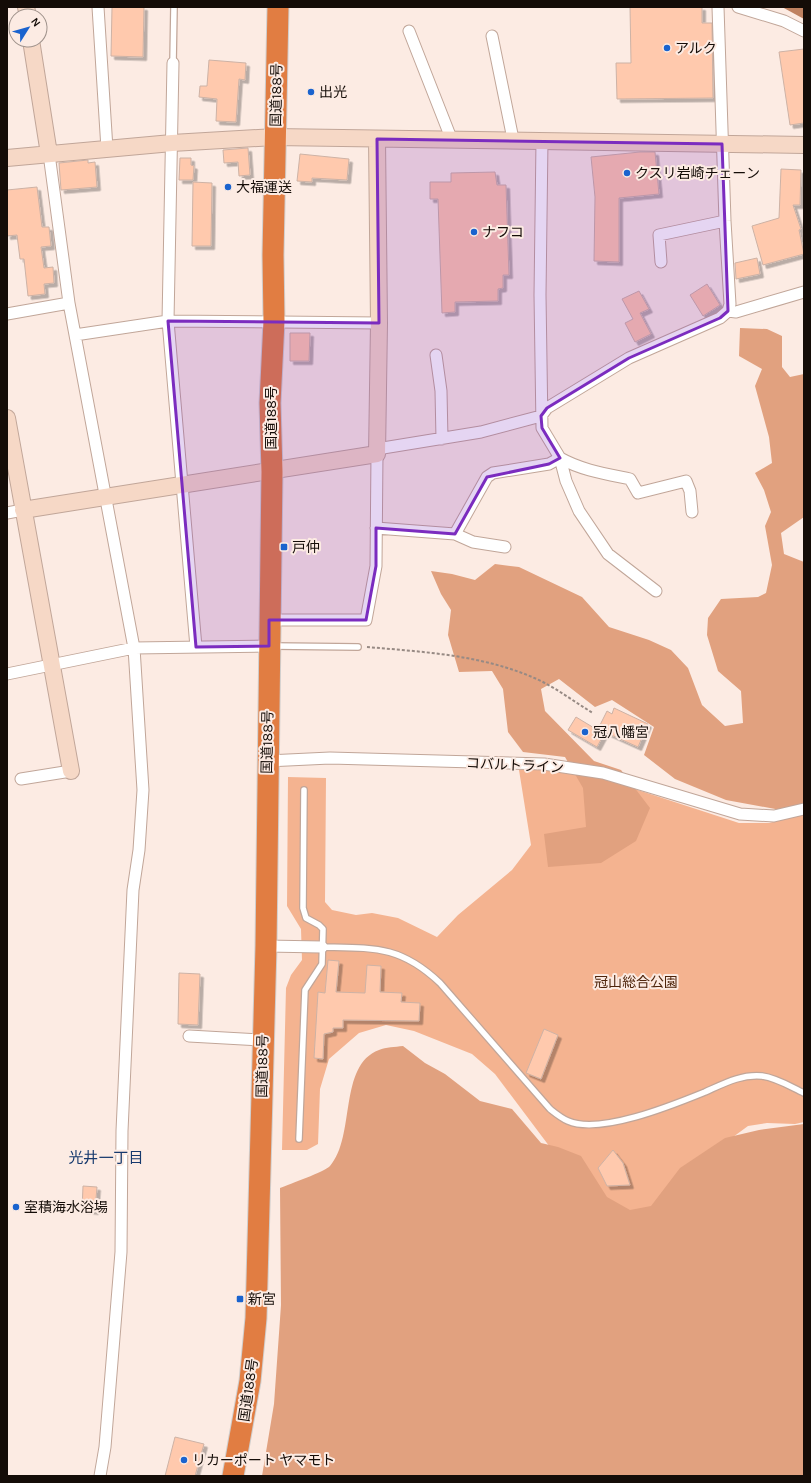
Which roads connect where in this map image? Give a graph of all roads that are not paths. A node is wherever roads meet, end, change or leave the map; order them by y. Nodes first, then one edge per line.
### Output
1 (98, 7) edge
2 (174, 7) edge
3 (278, 7) edge
4 (718, 7) edge
5 (738, 7) edge
6 (409, 31) dead end
7 (804, 31) edge
8 (492, 36) dead end
9 (32, 48) edge
10 (173, 63) joint
11 (275, 137) junction
12 (451, 138) junction
13 (378, 139) junction
14 (513, 139) junction
15 (542, 141) junction
16 (172, 143) junction
17 (722, 144) junction
18 (804, 145) edge
19 (107, 149) junction
20 (49, 154) junction
21 (7, 158) edge
22 (725, 221) junction
23 (661, 262) dead end
24 (804, 292) edge
25 (69, 303) junction
26 (728, 311) junction
27 (7, 314) edge
28 (168, 321) junction
29 (274, 321) junction
30 (378, 323) junction
31 (75, 335) junction
32 (436, 355) dead end
33 (541, 416) junction
34 (7, 418) edge
35 (442, 439) junction
36 (377, 454) junction
37 (560, 458) junction
38 (272, 472) junction
39 (181, 486) junction
40 (105, 497) junction
41 (24, 510) junction
42 (692, 512) dead end
43 (7, 514) edge
44 (376, 528) junction
45 (455, 534) junction
46 (505, 547) dead end
47 (656, 591) dead end
48 (269, 620) junction
49 (196, 646) junction
50 (269, 646) junction
51 (358, 647) road end
52 (134, 648) junction
53 (52, 664) junction
54 (7, 674) edge
55 (267, 761) junction
56 (71, 771) joint
57 (21, 779) dead end
58 (304, 790) dead end
59 (804, 809) edge
60 (266, 946) junction
61 (322, 947) junction
62 (189, 1036) dead end
63 (262, 1040) junction
64 (804, 1093) edge
65 (299, 1139) dead end
66 (100, 1476) edge
67 (233, 1476) edge

1 - 19 street
2 - 10 lane
3 - 11 highway, 国道188号
4 - 17 street
5 - 7 street
6 - 12 street
8 - 14 street
9 - 20 street
10 - 16 street
11 - 13 street
11 - 16 street
11 - 29 highway, 国道188号
12 - 13 street
12 - 14 street
13 - 30 street
14 - 15 street
15 - 17 street
15 - 33 street
16 - 19 street
16 - 28 street
17 - 18 street
17 - 22 street
19 - 20 street
20 - 21 street
20 - 25 street
22 - 23 street
22 - 26 street
24 - 26 street
25 - 27 street
25 - 31 street
26 - 33 street
28 - 29 street
28 - 31 street
28 - 39 street
29 - 30 street
29 - 38 highway, 国道188号
30 - 36 street
31 - 40 street
32 - 35 street
33 - 35 street
33 - 37 street
34 - 41 street
35 - 36 street
36 - 38 street
36 - 44 street
37 - 42 street
37 - 45 street
37 - 47 street
38 - 39 street
38 - 48 highway, 国道188号
39 - 40 street
39 - 49 street
40 - 41 street
40 - 52 street
41 - 43 street
41 - 53 street
44 - 45 street
44 - 48 street
45 - 46 street
48 - 50 highway, 国道188号
49 - 50 street
49 - 52 street
50 - 51 lane
50 - 55 highway, 国道188号
52 - 53 street
52 - 66 street
53 - 54 street
53 - 56 street
55 - 59 street, コバルトライン
55 - 60 highway, 国道188号
56 - 57 street
58 - 61 lane
60 - 61 street
60 - 63 highway, 国道188号
61 - 64 lane
61 - 65 lane
62 - 63 street
63 - 67 highway, 国道188号

